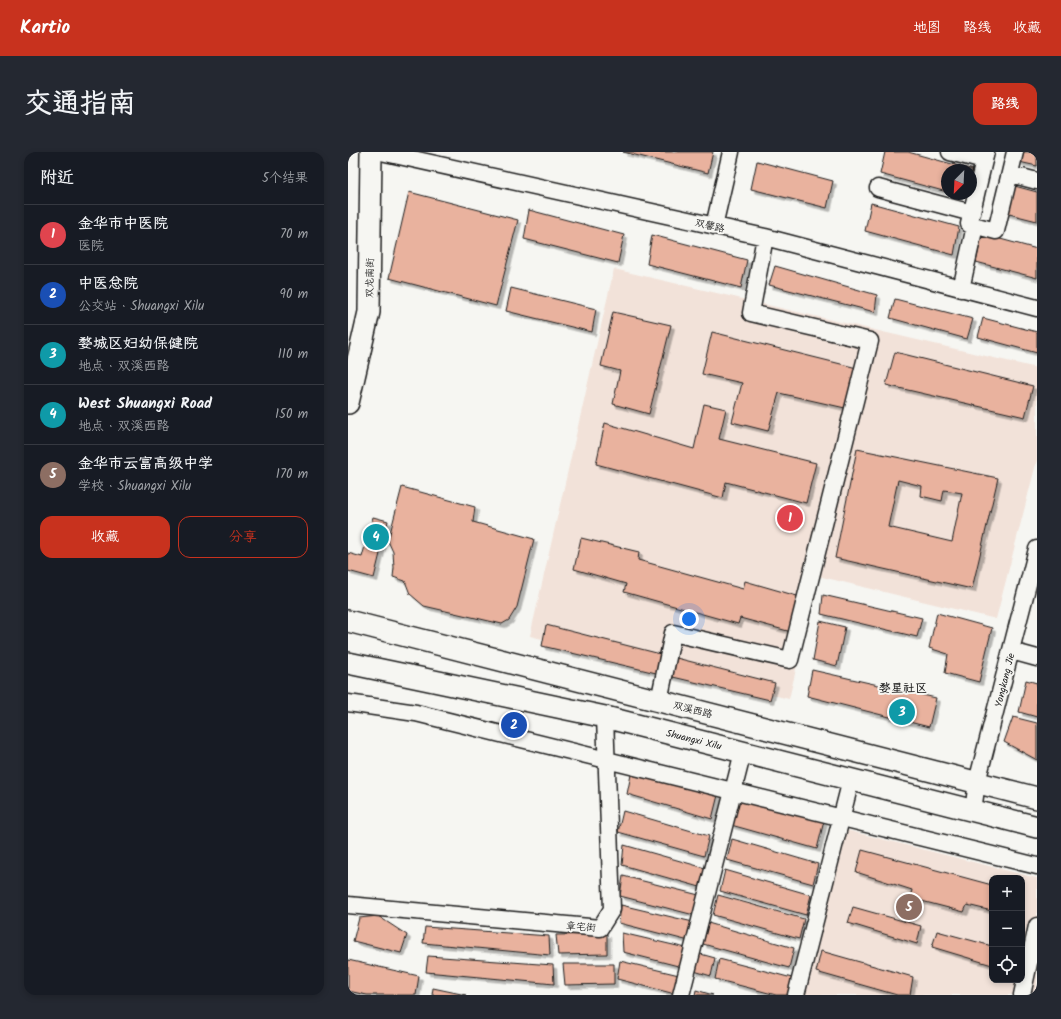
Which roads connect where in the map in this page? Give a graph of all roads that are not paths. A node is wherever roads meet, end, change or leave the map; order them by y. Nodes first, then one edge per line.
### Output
1 (371, 152) edge
2 (381, 152) edge
3 (732, 152) edge
4 (950, 152) edge
5 (1015, 152) edge
6 (985, 157) edge
7 (1010, 174) junction
8 (1037, 181) edge
9 (878, 188) dead end
10 (974, 219) junction
11 (714, 226) junction
12 (765, 237) junction
13 (961, 289) junction
14 (1037, 308) edge
15 (348, 402) edge
16 (1037, 549) edge
17 (1031, 600) edge
18 (348, 621) edge
19 (1011, 651) junction
20 (1037, 658) edge
21 (348, 663) edge
22 (659, 701) junction
23 (348, 704) edge
24 (605, 717) junction
25 (743, 752) junction
26 (606, 760) junction
27 (851, 780) junction
28 (977, 782) junction
29 (733, 792) junction
30 (1037, 798) edge
31 (973, 811) junction
32 (842, 818) junction
33 (1037, 827) edge
34 (1037, 866) edge
35 (348, 905) edge
36 (1037, 926) edge
37 (681, 995) edge
38 (796, 995) edge
39 (1022, 995) edge

1 - 15 main road, 双龙南街
2 - 11 street, 双馨路
3 - 11 street
4 - 6 street
5 - 7 street
6 - 10 street
7 - 8 street
7 - 10 street
9 - 10 street
10 - 13 street
11 - 12 street, 双馨路
12 - 13 street, 双馨路
12 - 22 street
13 - 14 street, 双馨路
16 - 17 street, Yongkang Jie
17 - 19 street, Yongkang Jie
18 - 22 main road, 双溪西路
19 - 20 street
19 - 28 street, Yongkang Jie
21 - 24 main road, Shuangxi Xilu
22 - 28 main road, 双溪西路
23 - 26 street
24 - 25 main road, Shuangxi Xilu
24 - 26 street, 章宅街
25 - 27 main road, Shuangxi Xilu
25 - 29 street
26 - 29 street
26 - 35 street, 章宅街
27 - 31 main road, Shuangxi Xilu
27 - 32 street
28 - 30 main road, 双溪西路
28 - 31 street, Yongkang Jie
29 - 32 street
29 - 37 street
31 - 33 main road, Shuangxi Xilu
32 - 34 street
32 - 38 street
36 - 39 street

